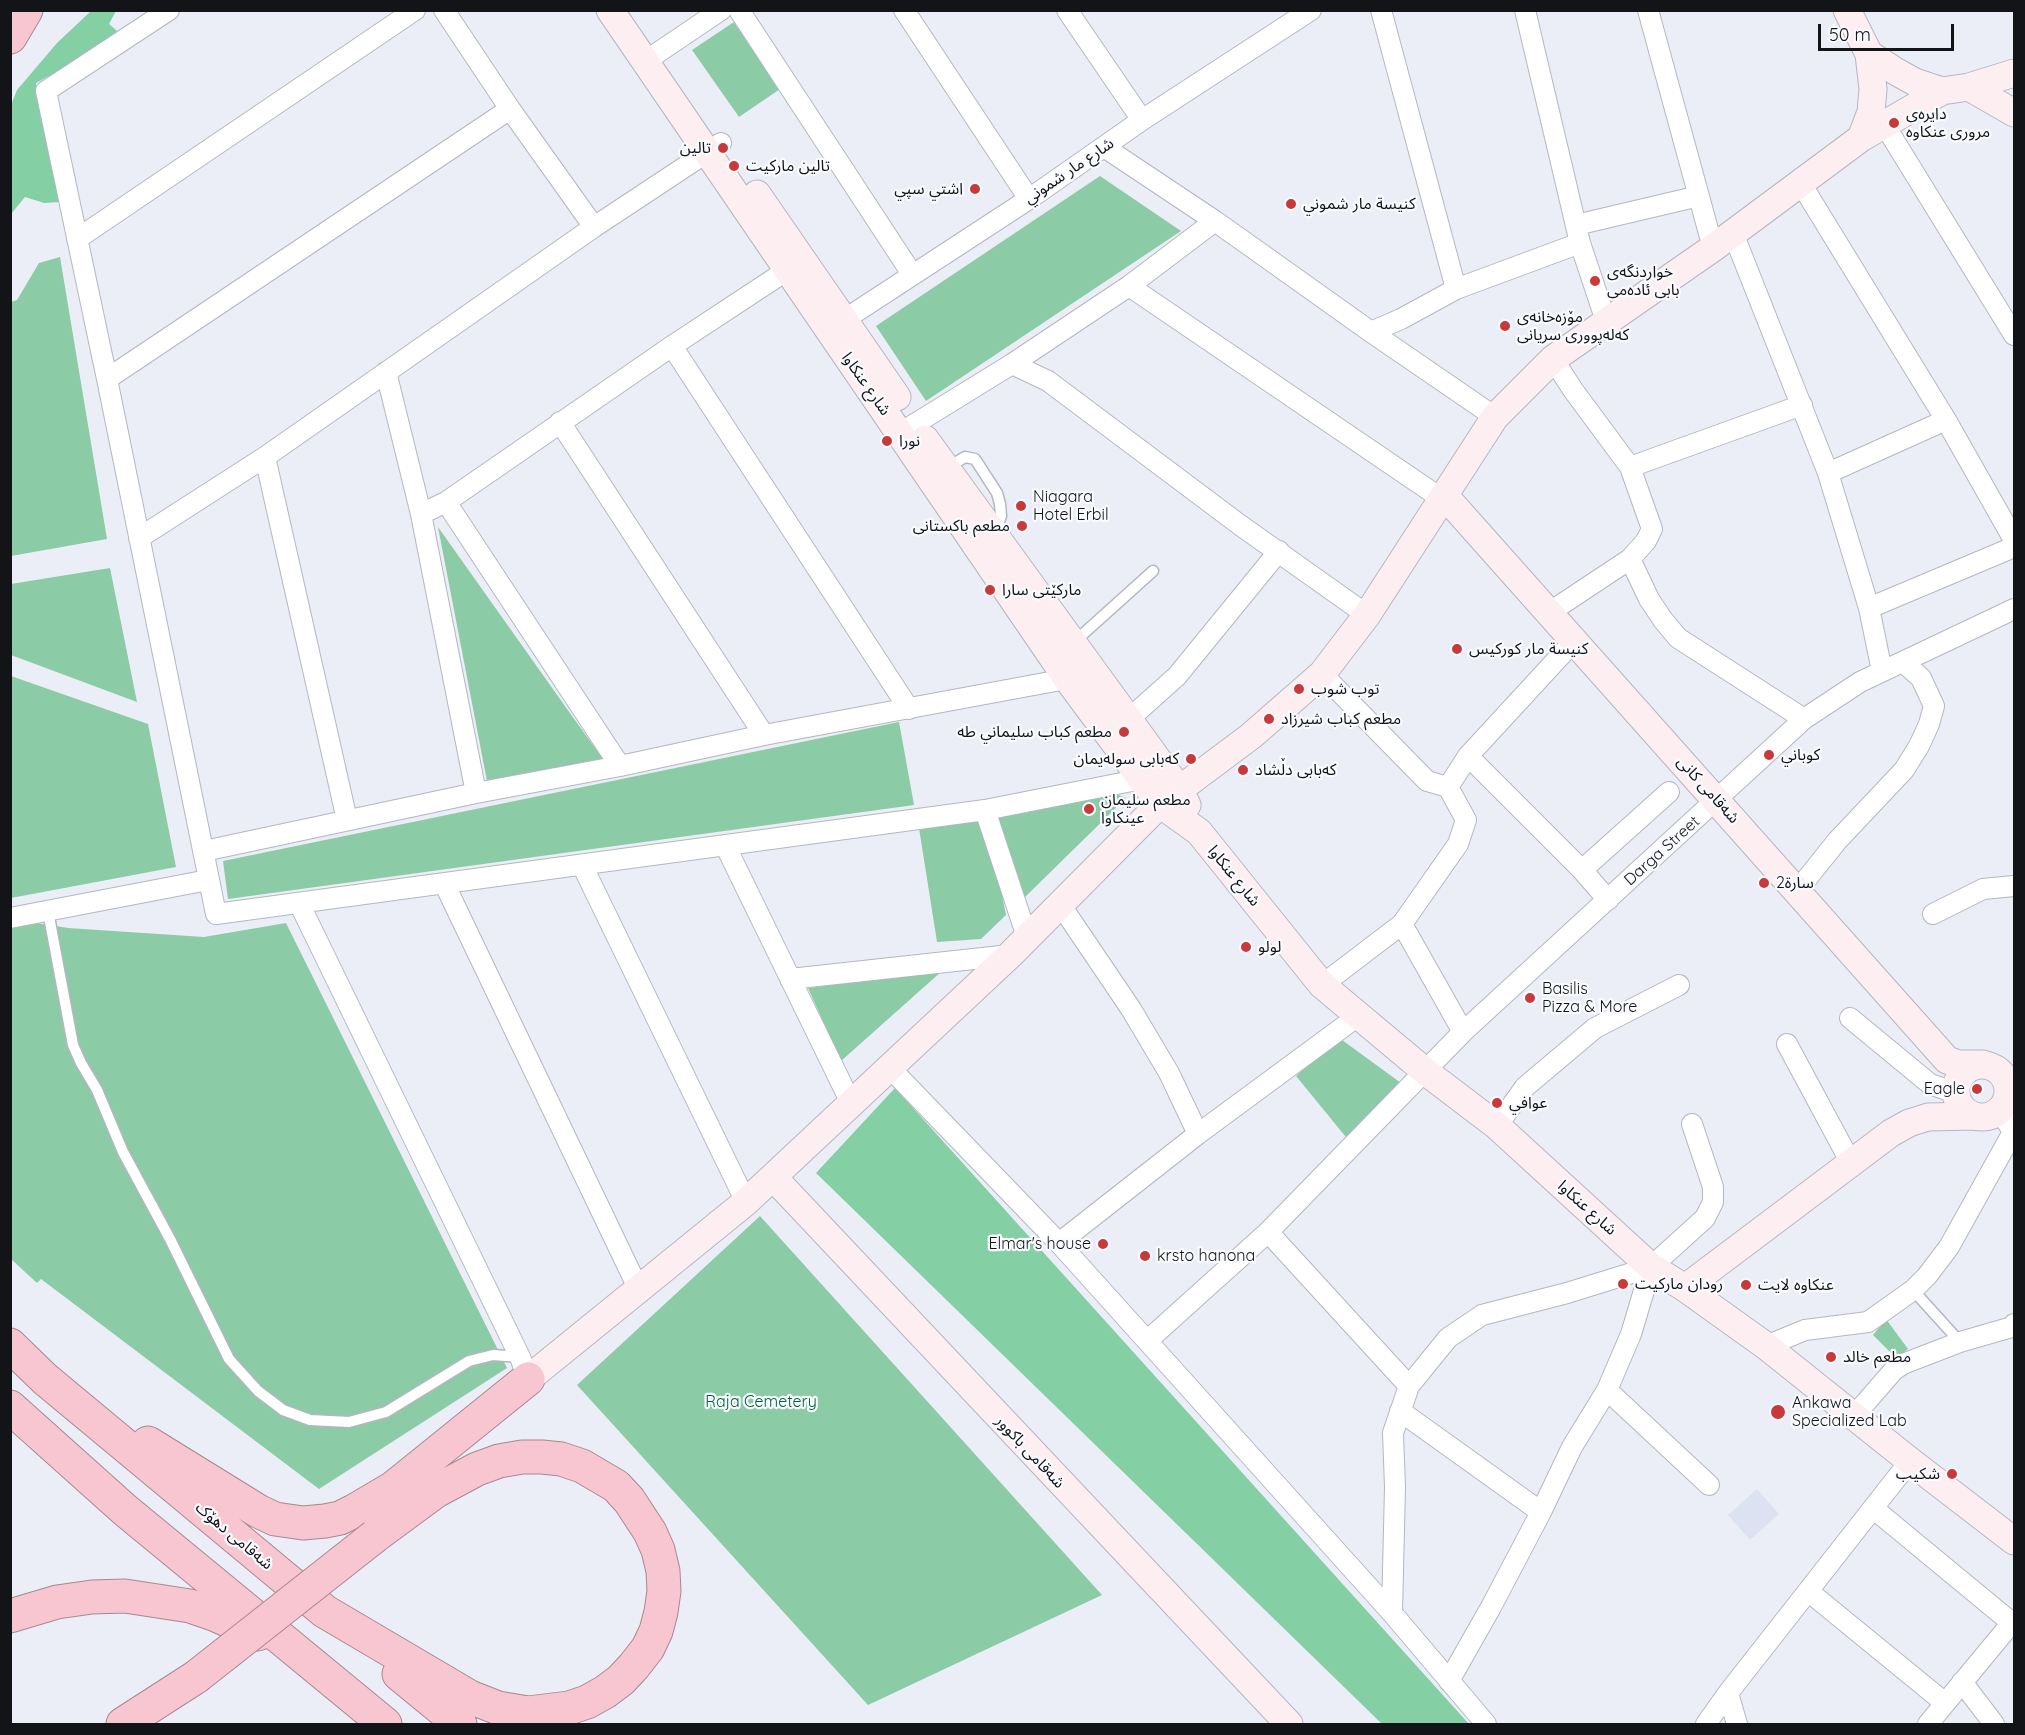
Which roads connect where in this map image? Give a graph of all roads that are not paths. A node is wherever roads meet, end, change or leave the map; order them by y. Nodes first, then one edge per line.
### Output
1 (26, 10) edge
2 (169, 10) edge
3 (415, 10) edge
4 (444, 10) edge
5 (610, 10) edge
6 (630, 10) edge
7 (721, 10) edge
8 (739, 10) edge
9 (904, 10) edge
10 (1067, 10) edge
11 (1311, 10) edge
12 (1381, 10) edge
13 (1525, 10) edge
14 (1648, 10) edge
15 (1847, 10) edge
16 (10, 37) edge
17 (1869, 54) junction
18 (651, 57) junction
19 (2014, 73) edge
20 (1969, 87) junction
21 (1942, 91) junction
22 (510, 109) junction
23 (2014, 113) edge
24 (1142, 120) junction
25 (1884, 124) junction
26 (1861, 138) junction
27 (714, 147) junction
28 (1104, 147) junction
29 (1800, 182) junction
30 (1699, 196) junction
31 (1029, 199) junction
32 (1215, 221) junction
33 (594, 227) junction
34 (1578, 234) junction
35 (77, 239) junction
36 (1723, 240) junction
37 (795, 265) junction
38 (912, 274) junction
39 (1129, 286) junction
40 (1456, 289) junction
41 (1606, 321) junction
42 (836, 325) junction
43 (1371, 332) junction
44 (2014, 335) edge
45 (672, 346) junction
46 (1553, 359) junction
47 (1012, 364) junction
48 (386, 372) junction
49 (107, 379) junction
50 (1802, 405) junction
51 (1495, 417) junction
52 (1946, 420) junction
53 (560, 422) junction
54 (907, 428) junction
55 (265, 457) junction
56 (1630, 467) junction
57 (1828, 473) junction
58 (1443, 497) junction
59 (446, 502) junction
60 (421, 513) junction
61 (140, 538) junction
62 (2014, 540) edge
63 (2014, 547) edge
64 (1279, 551) junction
65 (1630, 559) junction
66 (1152, 571) dead end
67 (1869, 608) junction
68 (2014, 609) edge
69 (1550, 612) junction
70 (1367, 615) junction
71 (1575, 639) junction
72 (1073, 643) junction
73 (1903, 662) junction
74 (1882, 671) junction
75 (1094, 672) junction
76 (1322, 674) junction
77 (1068, 680) junction
78 (909, 709) junction
79 (1804, 719) junction
80 (1119, 728) junction
81 (764, 735) junction
82 (1468, 756) junction
83 (620, 766) junction
84 (1142, 779) junction
85 (1448, 787) junction
86 (1668, 792) dead end
87 (476, 793) junction
88 (1169, 797) junction
89 (1717, 800) junction
90 (985, 810) junction
91 (347, 820) junction
92 (725, 845) junction
93 (204, 851) junction
94 (582, 864) junction
95 (1582, 870) junction
96 (208, 880) junction
97 (444, 883) junction
98 (2014, 886) edge
99 (1797, 891) junction
100 (1608, 900) junction
101 (299, 903) junction
102 (1060, 904) junction
103 (48, 911) junction
104 (1933, 914) dead end
105 (10, 918) edge
106 (1402, 924) junction
107 (1018, 946) junction
108 (790, 979) junction
109 (1322, 985) junction
110 (1679, 985) dead end
111 (1358, 1016) junction
112 (1850, 1018) dead end
113 (1463, 1032) junction
114 (1787, 1044) dead end
115 (1983, 1064) junction
116 (891, 1068) junction
117 (1426, 1072) junction
118 (2008, 1091) edge
119 (1956, 1093) junction
120 (851, 1103) junction
121 (1974, 1116) junction
122 (1692, 1125) dead end
123 (1497, 1126) junction
124 (2014, 1133) edge
125 (1198, 1134) junction
126 (1851, 1163) junction
127 (773, 1177) junction
128 (746, 1202) junction
129 (1268, 1232) junction
130 (1059, 1243) junction
131 (1652, 1267) junction
132 (1685, 1288) junction
133 (639, 1290) junction
134 (1913, 1290) junction
135 (2014, 1327) edge
136 (1147, 1341) junction
137 (1960, 1342) junction
138 (10, 1345) edge
139 (1766, 1346) junction
140 (524, 1368) junction
141 (45, 1379) junction
142 (1409, 1386) junction
143 (1607, 1390) junction
144 (10, 1407) edge
145 (1400, 1411) junction
146 (1854, 1416) junction
147 (1910, 1461) junction
148 (1708, 1485) dead end
149 (1874, 1509) junction
150 (1541, 1512) junction
151 (2014, 1541) edge
152 (1808, 1592) junction
153 (324, 1611) junction
154 (1392, 1613) junction
155 (10, 1616) edge
156 (2013, 1622) edge
157 (1449, 1681) junction
158 (1962, 1682) junction
159 (1728, 1693) junction
160 (1945, 1703) junction
161 (123, 1725) edge
162 (384, 1725) edge
163 (460, 1725) edge
164 (1288, 1725) edge
165 (1486, 1725) edge
166 (1706, 1725) edge
167 (1737, 1725) edge
168 (1928, 1725) edge
169 (1994, 1725) edge

1 - 16 highway
2 - 35 street
3 - 35 street
4 - 22 street
5 - 18 street, شارع عنكاوا
6 - 18 street, شارع عنكاوا
7 - 18 street
8 - 38 street
9 - 31 street
10 - 24 street
11 - 24 street, شارع مار شموني
12 - 40 street
13 - 34 street
14 - 30 street
15 - 17 street
17 - 21 street
17 - 26 street
18 - 27 street, شارع عنكاوا
19 - 20 street
20 - 21 street
20 - 23 street
21 - 25 street
22 - 33 street
22 - 49 street
24 - 28 street, شارع مار شموني
25 - 26 street
25 - 44 street
26 - 29 street
27 - 33 street
27 - 37 street, شارع عنكاوا
28 - 31 street, شارع مار شموني
28 - 32 street
29 - 36 street
29 - 52 street
30 - 34 street
30 - 36 street
31 - 38 street, شارع مار شموني
32 - 39 street
32 - 43 street
33 - 48 street
34 - 40 street
34 - 41 street
35 - 49 street
36 - 41 street
36 - 50 street
37 - 42 street, شارع عنكاوا
37 - 45 street
38 - 42 street, شارع مار شموني
39 - 47 street
39 - 58 street
40 - 43 street
41 - 46 street
42 - 54 street, شارع عنكاوا
43 - 51 street
45 - 53 street
45 - 78 street
46 - 51 street
46 - 56 street
47 - 54 street
47 - 64 street
48 - 55 street
48 - 60 street
49 - 61 street
50 - 56 street
50 - 57 street
51 - 58 street
52 - 57 street
52 - 62 street
53 - 59 street
53 - 81 street
54 - 72 street, شارع عنكاوا
54 - 77 street, شارع عنكاوا
55 - 61 street
55 - 91 street
56 - 65 street
57 - 67 street
58 - 69 street, شەقامی کانی
58 - 70 street
59 - 60 street
59 - 83 street
60 - 87 street
61 - 93 street
63 - 67 street
64 - 70 street
64 - 80 street
65 - 69 street
65 - 79 street
66 - 72 lane
67 - 74 street
68 - 73 street, Darga Street
69 - 71 street, شەقامی کانی
70 - 76 street
71 - 82 street
71 - 89 street, شەقامی کانی
72 - 75 street, شارع عنكاوا
73 - 74 street, Darga Street
73 - 99 street
74 - 79 street, Darga Street
75 - 77 street
75 - 80 street, شارع عنكاوا
76 - 85 street
76 - 88 street
77 - 78 street
77 - 80 street, شارع عنكاوا
78 - 81 street
79 - 89 street, Darga Street
80 - 84 street, شارع عنكاوا
80 - 88 street, شارع عنكاوا
81 - 83 street
82 - 85 street
82 - 95 street
83 - 87 street
84 - 88 street, شارع عنكاوا
84 - 90 street
85 - 106 street
86 - 95 street
87 - 91 street
88 - 102 street
88 - 109 street, شارع عنكاوا
89 - 99 street, شەقامی کانی
89 - 100 street, Darga Street
90 - 92 street
90 - 107 street
91 - 93 street
92 - 94 street
92 - 108 street
93 - 96 street
94 - 97 street
94 - 128 street
95 - 100 street
96 - 101 street
96 - 103 street
97 - 101 street
97 - 133 street
98 - 104 street
99 - 115 street, شەقامی کانی
100 - 113 street, Darga Street
101 - 140 street
102 - 107 street
102 - 125 street
103 - 105 street
103 - 140 lane
106 - 109 street
106 - 113 street
107 - 108 street
107 - 116 street
108 - 120 street
109 - 111 street, شارع عنكاوا
110 - 123 street
111 - 117 street, شارع عنكاوا
111 - 125 street
112 - 119 street
113 - 117 street, Darga Street
114 - 126 street
115 - 118 street
115 - 119 street
116 - 120 street
116 - 130 street
117 - 123 street, شارع عنكاوا
117 - 129 street, Darga Street
118 - 121 street
118 - 124 street
119 - 121 street
120 - 127 street
121 - 126 street
122 - 131 street
123 - 131 street, شارع عنكاوا
124 - 134 street
125 - 130 street
126 - 132 street
127 - 128 street
127 - 164 street, شەقامی باکوور
128 - 133 street
129 - 136 street, Darga Street
129 - 142 street
130 - 136 street
131 - 132 street, شارع عنكاوا
131 - 142 street
131 - 143 street
132 - 139 street, شارع عنكاوا
133 - 140 street
134 - 137 lane
134 - 139 street
135 - 137 street
136 - 154 street
137 - 146 street
138 - 141 highway, شەقامی دهۆک
139 - 146 street, شارع عنكاوا
140 - 141 highway
141 - 153 highway, شەقامی دهۆک
142 - 145 street
143 - 148 street
143 - 150 street
144 - 162 highway
145 - 150 street
145 - 154 street
146 - 147 street, شارع عنكاوا
147 - 149 street
147 - 151 street, شارع عنكاوا
149 - 152 street
149 - 156 street
150 - 157 street
152 - 159 street
152 - 160 street
153 - 161 highway, bridge
153 - 163 highway, شەقامی دهۆک
154 - 157 street
155 - 162 highway
156 - 158 street
157 - 165 street
158 - 160 street
158 - 169 street
159 - 166 street
159 - 167 street
160 - 168 street

